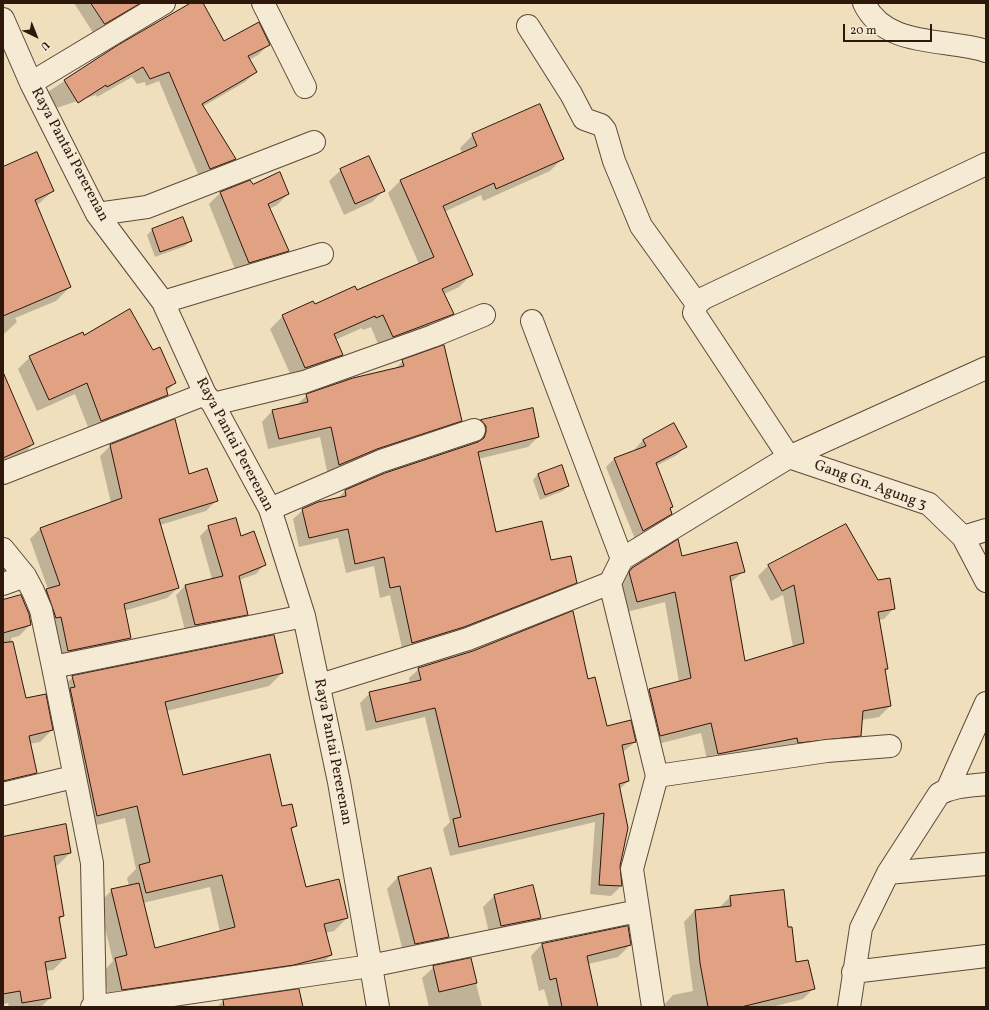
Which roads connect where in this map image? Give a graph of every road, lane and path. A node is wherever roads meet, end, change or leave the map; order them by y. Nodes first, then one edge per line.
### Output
1 (164, 3) edge
2 (263, 3) edge
3 (864, 3) edge
4 (3, 19) edge
5 (528, 26) dead end
6 (986, 51) edge
7 (10, 55) edge
8 (31, 83) junction
9 (305, 86) dead end
10 (314, 142) dead end
11 (986, 164) edge
12 (97, 214) junction
13 (322, 254) dead end
14 (163, 302) junction
15 (697, 304) junction
16 (484, 315) dead end
17 (532, 321) dead end
18 (986, 368) edge
19 (209, 399) junction
20 (474, 430) dead end
21 (789, 457) junction
22 (3, 473) edge
23 (270, 509) junction
24 (986, 530) edge
25 (963, 537) junction
26 (3, 549) edge
27 (622, 559) junction
28 (25, 576) junction
29 (986, 582) edge
30 (610, 583) junction
31 (3, 584) edge
32 (304, 616) junction
33 (53, 667) junction
34 (320, 685) junction
35 (986, 703) edge
36 (890, 746) dead end
37 (657, 776) junction
38 (73, 777) junction
39 (986, 784) edge
40 (947, 790) junction
41 (3, 794) edge
42 (986, 864) edge
43 (888, 873) junction
44 (638, 911) junction
45 (986, 956) edge
46 (370, 966) junction
47 (853, 972) junction
48 (94, 1007) edge
49 (378, 1007) edge
50 (653, 1007) edge
51 (849, 1007) edge

1 - 8 street
2 - 9 street
3 - 6 street
4 - 7 street, Raya Pantai Pererenan
5 - 15 street
7 - 8 street, Raya Pantai Pererenan
8 - 12 street, Raya Pantai Pererenan
10 - 12 street
11 - 15 street
12 - 14 street, Raya Pantai Pererenan
13 - 14 street
14 - 19 street, Raya Pantai Pererenan
15 - 21 street
16 - 19 street
17 - 27 street
18 - 21 street
19 - 22 street
19 - 23 street, Raya Pantai Pererenan
20 - 23 street
21 - 25 street, Gang Gn. Agung 3
21 - 27 street
23 - 32 street, Raya Pantai Pererenan
24 - 25 street
25 - 29 street, Gang Gn. Agung 3
26 - 28 street
27 - 30 street
28 - 31 street
28 - 33 street
30 - 34 street
30 - 37 street
32 - 33 street
32 - 34 street, Raya Pantai Pererenan
33 - 38 street
34 - 46 street, Raya Pantai Pererenan
35 - 40 street
36 - 37 street
37 - 44 street
38 - 41 street
38 - 48 street
39 - 40 street
40 - 43 street
42 - 43 street
43 - 47 street
44 - 46 street
44 - 50 street
45 - 47 street
46 - 48 street
46 - 49 street, Raya Pantai Pererenan
47 - 51 street

